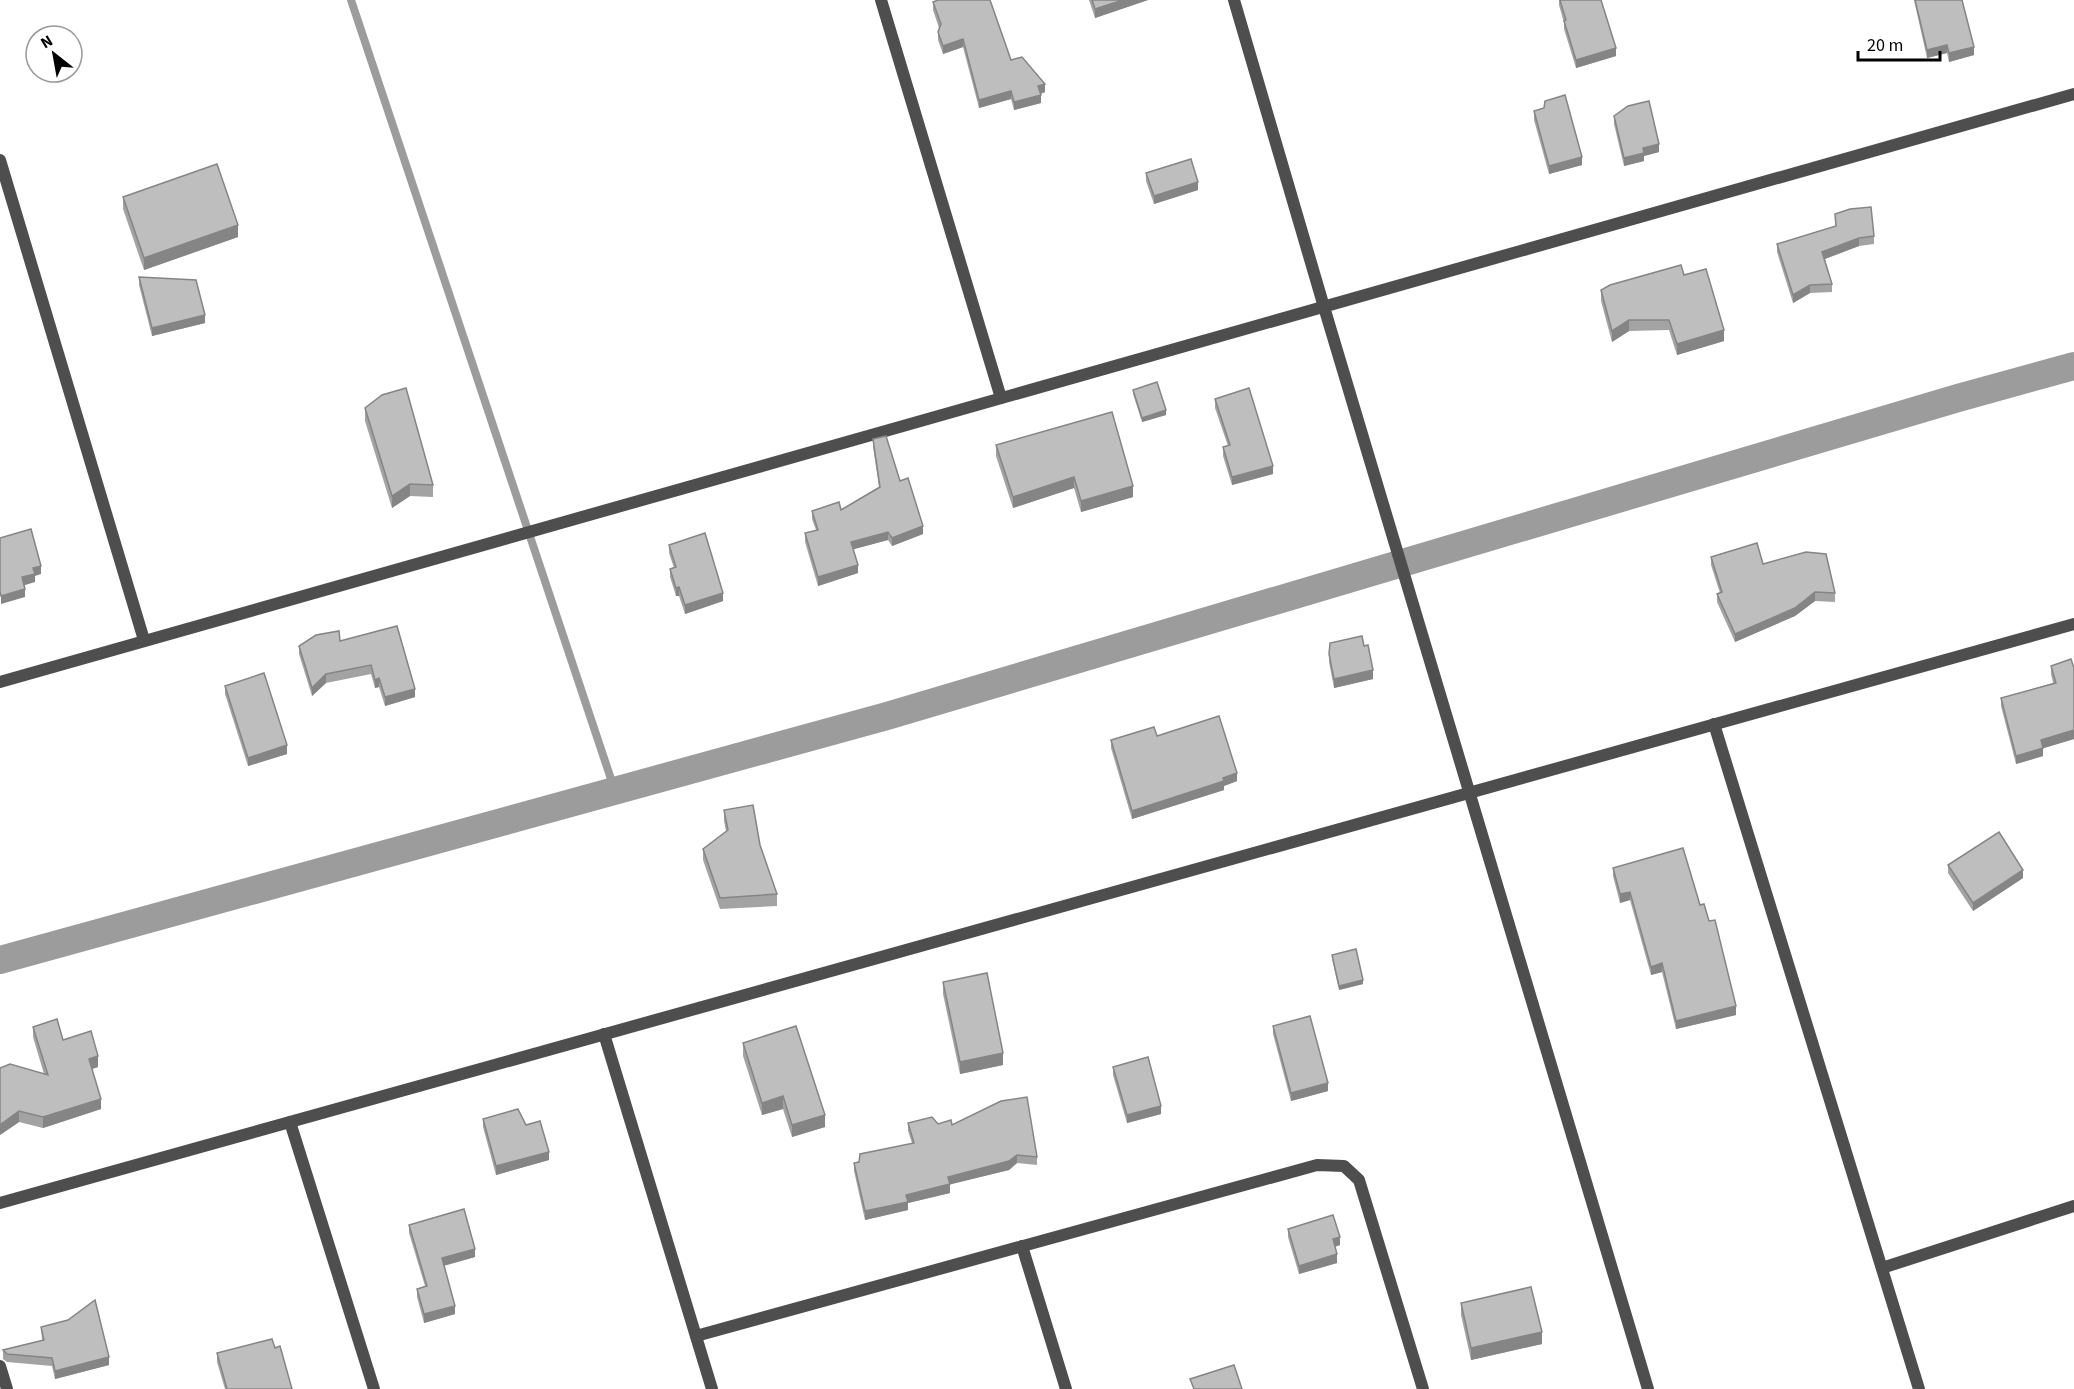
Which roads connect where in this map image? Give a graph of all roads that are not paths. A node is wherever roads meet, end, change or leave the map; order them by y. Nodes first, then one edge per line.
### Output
1 (881, 0) edge
2 (1234, 0) edge
3 (2074, 94) edge
4 (0, 160) edge
5 (1324, 307) junction
6 (1001, 398) junction
7 (2074, 624) edge
8 (144, 640) junction
9 (0, 682) edge
10 (1714, 724) junction
11 (1470, 792) junction
12 (604, 1034) junction
13 (290, 1122) junction
14 (0, 1203) edge
15 (2074, 1206) edge
16 (1022, 1246) junction
17 (1882, 1268) junction
18 (696, 1336) junction
19 (0, 1366) edge
20 (7, 1389) edge
21 (374, 1389) edge
22 (712, 1389) edge
23 (1065, 1389) edge
24 (1422, 1389) edge
25 (1648, 1389) edge
26 (1919, 1389) edge

1 - 6 street
2 - 5 street
3 - 5 street
4 - 8 street
5 - 6 street
5 - 11 street
6 - 8 street
7 - 10 street
8 - 9 street
10 - 11 street
10 - 17 street
11 - 12 street
11 - 25 street
12 - 13 street
12 - 18 street
13 - 14 street
13 - 21 street
15 - 17 street
16 - 18 street
16 - 23 street
16 - 24 street
17 - 26 street
18 - 22 street
19 - 20 street

